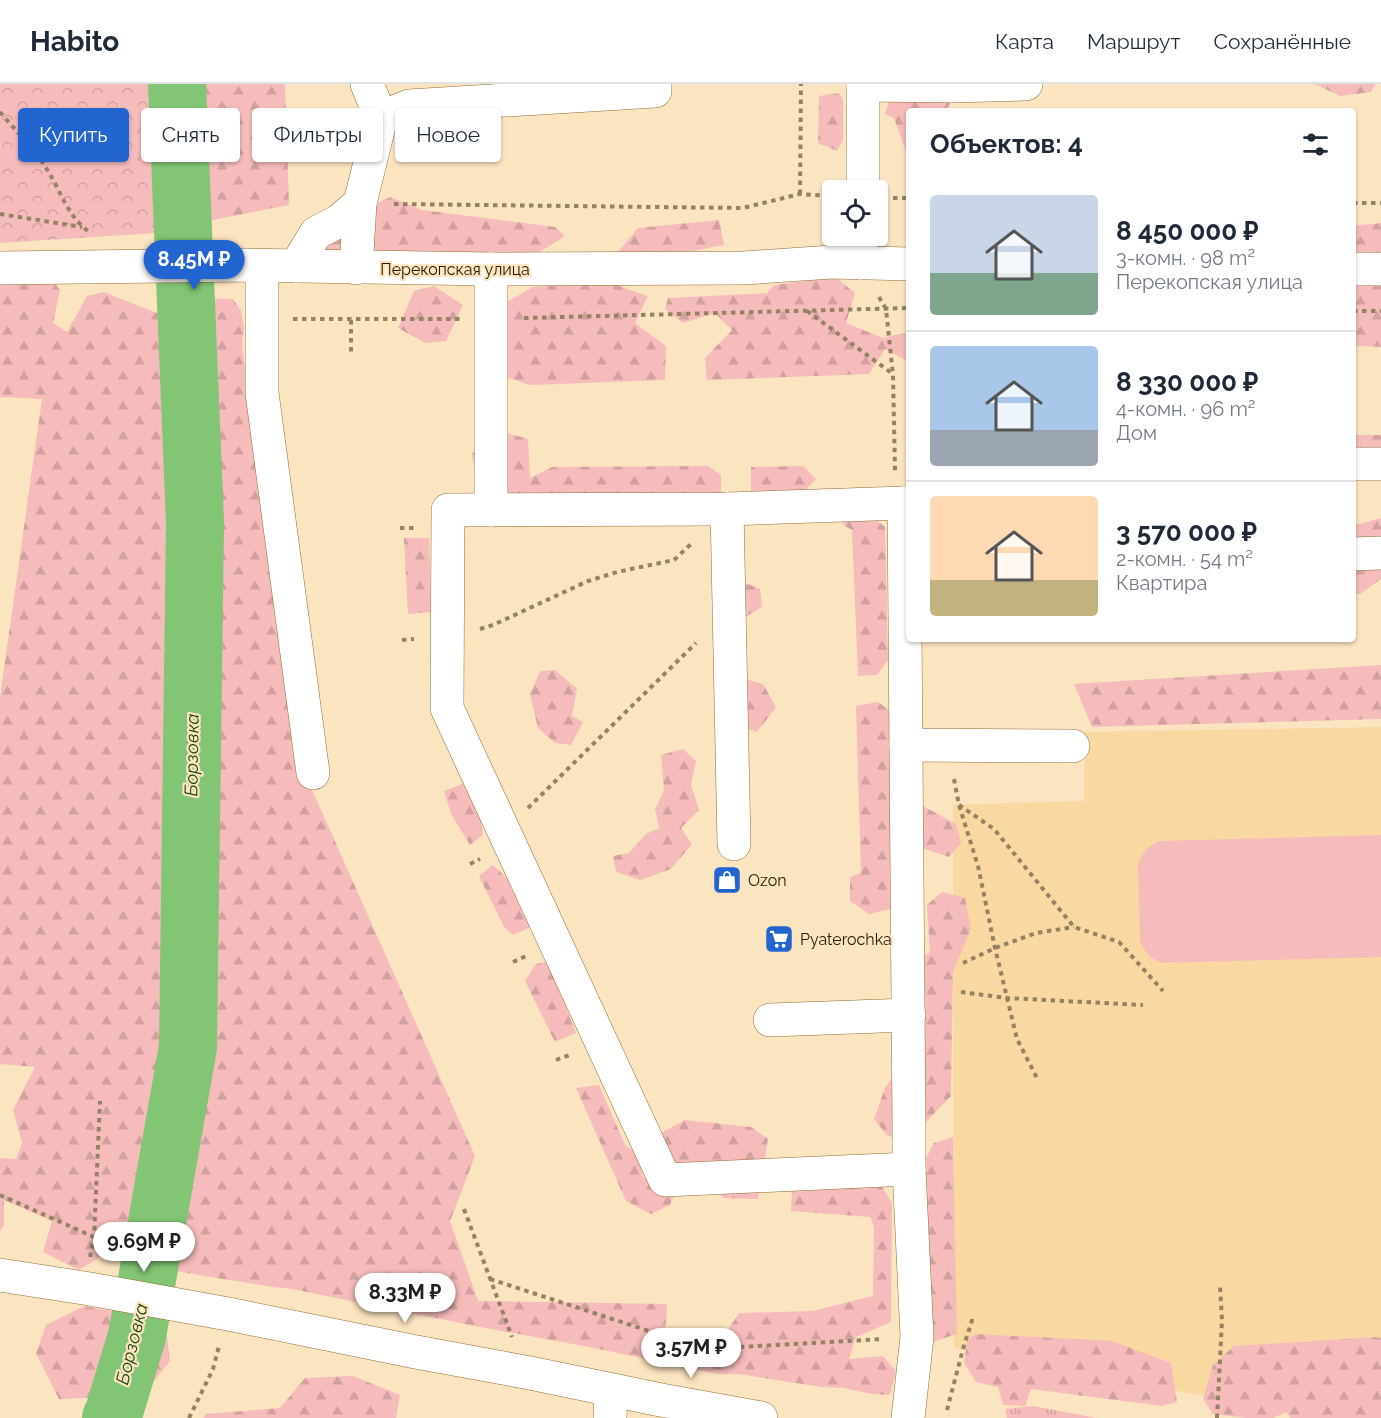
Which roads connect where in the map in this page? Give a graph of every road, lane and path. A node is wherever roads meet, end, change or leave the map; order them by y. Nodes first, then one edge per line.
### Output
1 (367, 84) edge
2 (656, 84) edge
3 (801, 84) edge
4 (863, 84) edge
5 (1026, 84) edge
6 (377, 108) edge
7 (0, 112) edge
8 (383, 117) edge
9 (370, 162) edge
10 (863, 180) edge
11 (800, 194) junction
12 (822, 195) edge
13 (360, 203) junction
14 (1356, 203) edge
15 (1381, 203) edge
16 (0, 214) edge
17 (83, 228) junction
18 (92, 234) dead end
19 (861, 249) edge
20 (906, 263) edge
21 (254, 266) junction
22 (296, 267) junction
23 (0, 268) edge
24 (356, 268) junction
25 (491, 269) junction
26 (1356, 269) edge
27 (1381, 269) edge
28 (906, 308) edge
29 (886, 309) junction
30 (805, 310) junction
31 (1356, 311) edge
32 (1381, 311) edge
33 (262, 319) junction
34 (492, 319) junction
35 (351, 320) junction
36 (351, 352) dead end
37 (893, 375) junction
38 (1356, 464) edge
39 (1381, 464) edge
40 (906, 503) edge
41 (727, 509) junction
42 (491, 510) junction
43 (1381, 553) edge
44 (1356, 554) edge
45 (729, 610) junction
46 (447, 639) junction
47 (906, 745) junction
48 (948, 745) junction
49 (1073, 746) dead end
50 (312, 773) dead end
51 (959, 805) junction
52 (504, 832) junction
53 (734, 844) dead end
54 (1074, 927) junction
55 (995, 948) junction
56 (963, 963) dead end
57 (1163, 991) dead end
58 (961, 992) dead end
59 (1007, 998) junction
60 (1143, 1005) dead end
61 (909, 1015) junction
62 (770, 1020) dead end
63 (1038, 1080) dead end
64 (100, 1101) dead end
65 (909, 1169) junction
66 (0, 1195) edge
67 (464, 1209) dead end
68 (94, 1237) junction
69 (0, 1275) edge
70 (89, 1276) junction
71 (490, 1279) junction
72 (1220, 1286) dead end
73 (228, 1314) junction
74 (973, 1317) dead end
75 (917, 1337) junction
76 (514, 1341) dead end
77 (611, 1404) edge
78 (947, 1410) dead end
79 (189, 1418) edge
80 (761, 1418) edge
81 (908, 1418) edge
82 (1217, 1418) edge

1 - 6 street
2 - 8 street
3 - 11 path
4 - 5 street
4 - 10 street
7 - 17 path
9 - 13 street
11 - 12 path
11 - 13 path
13 - 22 street
13 - 24 street
14 - 15 path
16 - 17 path
17 - 18 path
19 - 20 street, Перекопская улица
19 - 25 street, Перекопская улица
19 - 29 path
21 - 22 street, Перекопская улица
21 - 23 street, Перекопская улица
21 - 33 street
22 - 24 street, Перекопская улица
24 - 25 street, Перекопская улица
25 - 34 street
26 - 27 street
28 - 29 path
29 - 30 path
29 - 37 path
30 - 34 path
30 - 37 path
31 - 32 path
33 - 35 path
33 - 50 street
34 - 35 path
34 - 42 street
35 - 36 path
37 - 40 path
38 - 39 street
40 - 41 street
40 - 47 street
41 - 42 street
41 - 45 street
41 - 46 path
42 - 46 street
43 - 44 street
45 - 52 path
45 - 53 street
46 - 52 street
47 - 48 street
47 - 61 street
48 - 49 street
48 - 51 path
51 - 54 path
51 - 55 path
52 - 65 street
54 - 55 path
54 - 57 path
55 - 56 path
55 - 59 path
58 - 59 path
59 - 60 path
59 - 63 path
61 - 62 street
61 - 65 street
64 - 68 path
65 - 75 street
66 - 68 path
67 - 71 path
68 - 70 path
69 - 70 street
70 - 73 street
71 - 75 path
71 - 76 path
72 - 82 path
73 - 77 street
73 - 79 path
74 - 78 path
75 - 81 street
77 - 80 street

